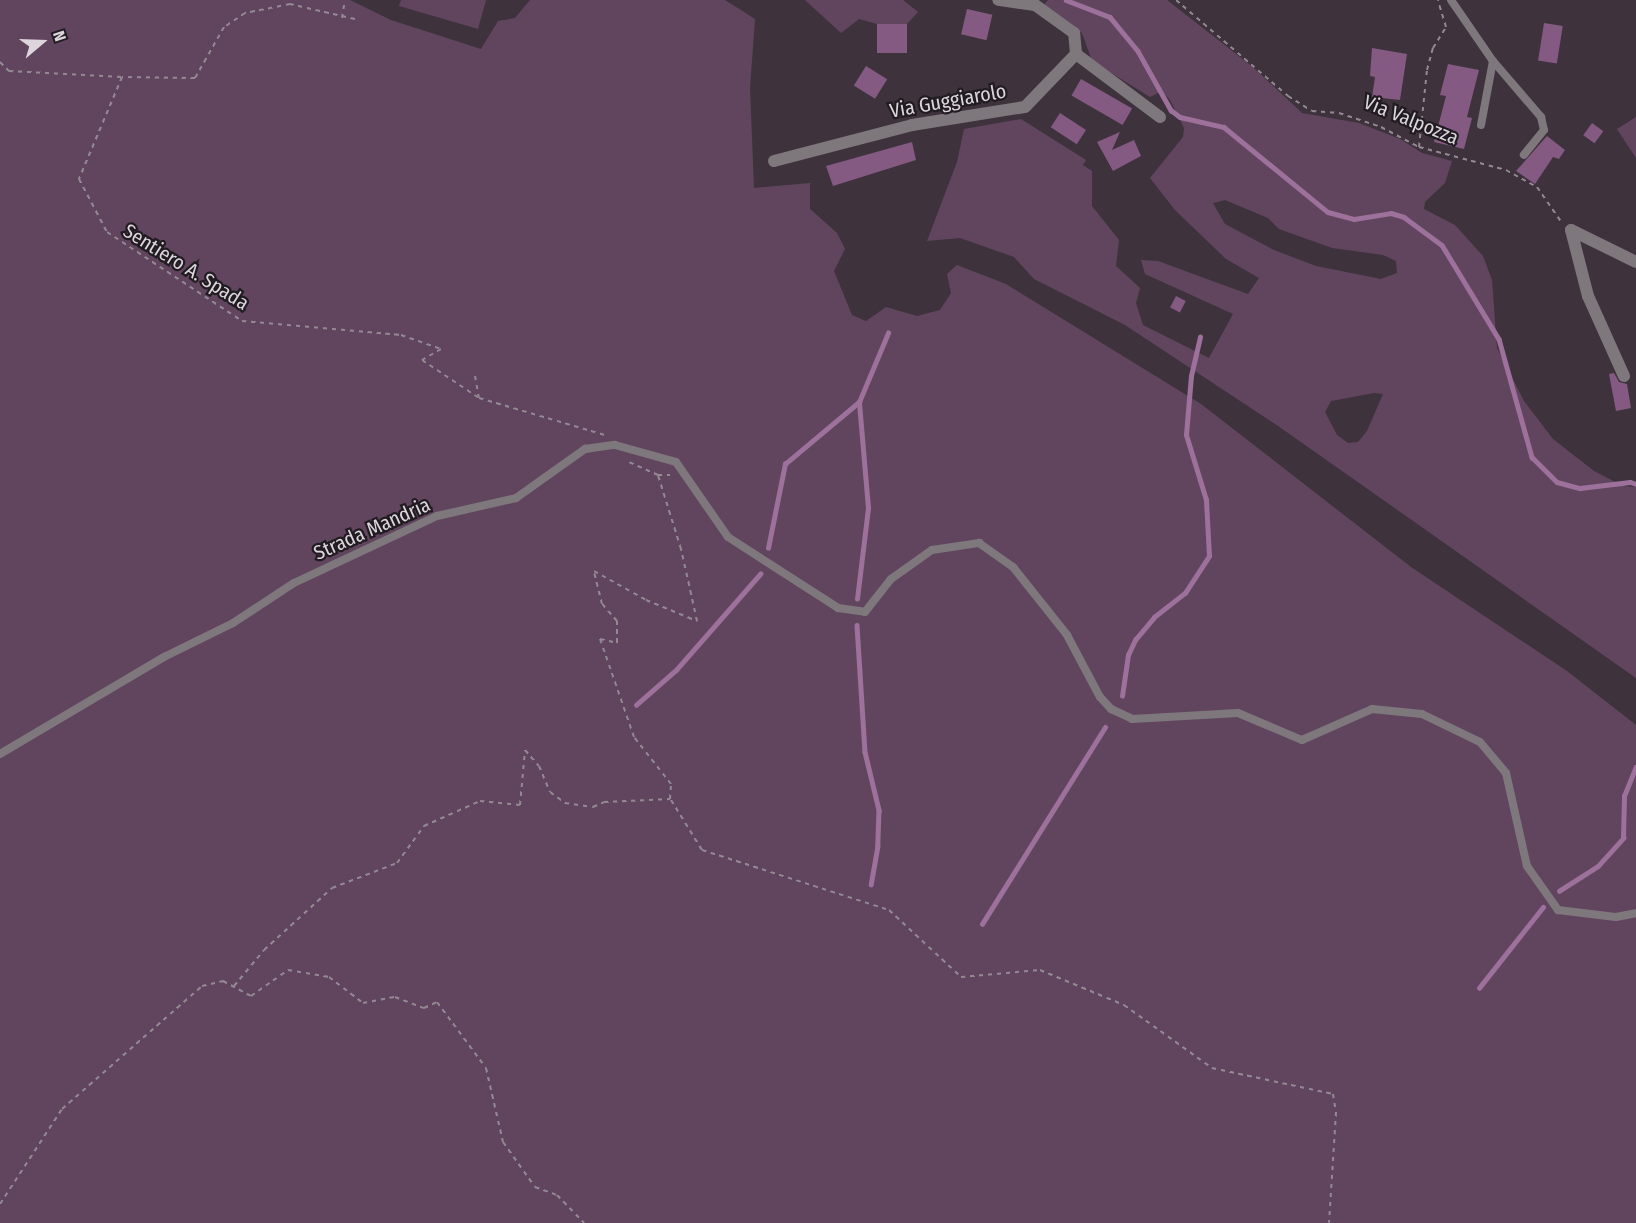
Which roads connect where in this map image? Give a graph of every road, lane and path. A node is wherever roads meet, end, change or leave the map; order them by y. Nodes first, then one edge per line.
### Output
1 (345, 0) edge
2 (998, 0) edge
3 (1176, 0) edge
4 (1438, 0) edge
5 (1450, 0) edge
6 (342, 18) junction
7 (354, 19) dead end
8 (1076, 54) junction
9 (1493, 61) junction
10 (0, 62) edge
11 (122, 77) junction
12 (1160, 117) dead end
13 (1481, 125) dead end
14 (1419, 147) junction
15 (1524, 155) dead end
16 (774, 161) dead end
17 (1571, 230) junction
18 (1636, 262) edge
19 (475, 376) dead end
20 (1624, 376) dead end
21 (479, 398) junction
22 (619, 446) junction
23 (0, 754) edge
24 (670, 799) junction
25 (1636, 913) edge
26 (234, 986) junction
27 (0, 1204) edge
28 (584, 1223) edge
29 (1329, 1223) edge

1 - 6 path
2 - 8 street
3 - 14 path, Via Valpozza
4 - 14 path
5 - 9 lane
6 - 7 path
6 - 11 path
8 - 12 street
8 - 16 street, Via Guggiarolo
9 - 13 lane
9 - 15 lane
10 - 11 path
11 - 21 path, Sentiero A. Spada
14 - 17 path, Via Valpozza
17 - 18 street
17 - 20 street
19 - 21 path
21 - 22 path, Sentiero A. Spada
22 - 23 lane, Strada Mandria
22 - 24 path, Sentiero A. Spada
22 - 25 lane, Strada Mandria
24 - 26 path
24 - 29 path
26 - 27 path
26 - 28 path

